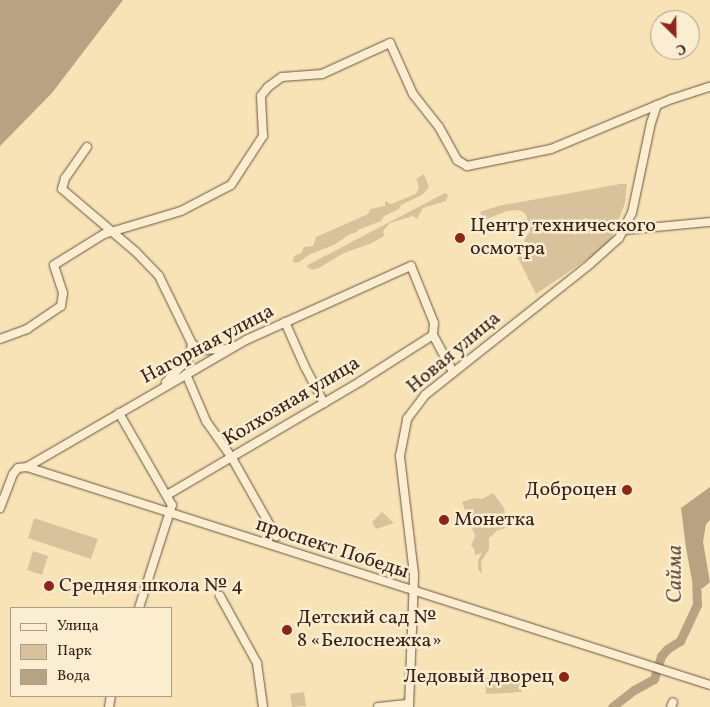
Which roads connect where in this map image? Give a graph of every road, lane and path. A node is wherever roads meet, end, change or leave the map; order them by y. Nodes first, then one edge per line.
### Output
1 (710, 86) edge
2 (657, 105) junction
3 (87, 146) dead end
4 (710, 222) edge
5 (625, 230) junction
6 (112, 231) junction
7 (285, 322) junction
8 (433, 335) junction
9 (0, 339) edge
10 (192, 344) junction
11 (231, 348) junction
12 (453, 372) junction
13 (186, 374) junction
14 (155, 392) junction
15 (324, 403) junction
16 (119, 413) junction
17 (232, 458) junction
18 (27, 467) junction
19 (2, 492) edge
20 (167, 494) junction
21 (0, 508) edge
22 (171, 513) junction
23 (276, 536) dead end
24 (413, 592) junction
25 (220, 596) dead end
26 (139, 607) edge
27 (710, 685) edge
28 (408, 706) edge
29 (263, 707) edge
30 (378, 707) edge

1 - 2 street
2 - 5 street, Новая улица
2 - 6 street
3 - 6 street
4 - 5 street
5 - 12 street, Новая улица
6 - 9 street
6 - 10 street
7 - 8 street, Нагорная улица
7 - 11 street, Нагорная улица
7 - 15 street
8 - 12 street
8 - 15 street, Колхозная улица
10 - 11 street
10 - 14 street
11 - 13 street, Нагорная улица
12 - 24 street, Новая улица
13 - 14 street, Нагорная улица
13 - 17 street
14 - 16 street, Нагорная улица
15 - 17 street, Колхозная улица
16 - 18 street, Нагорная улица
16 - 20 street
17 - 20 street, Колхозная улица
17 - 23 street
18 - 19 street, проспект Победы
18 - 22 street, проспект Победы
19 - 21 street
20 - 22 street
22 - 24 street, проспект Победы
22 - 26 street
24 - 27 street, проспект Победы
24 - 28 street, Новая улица
25 - 29 street
28 - 30 street

